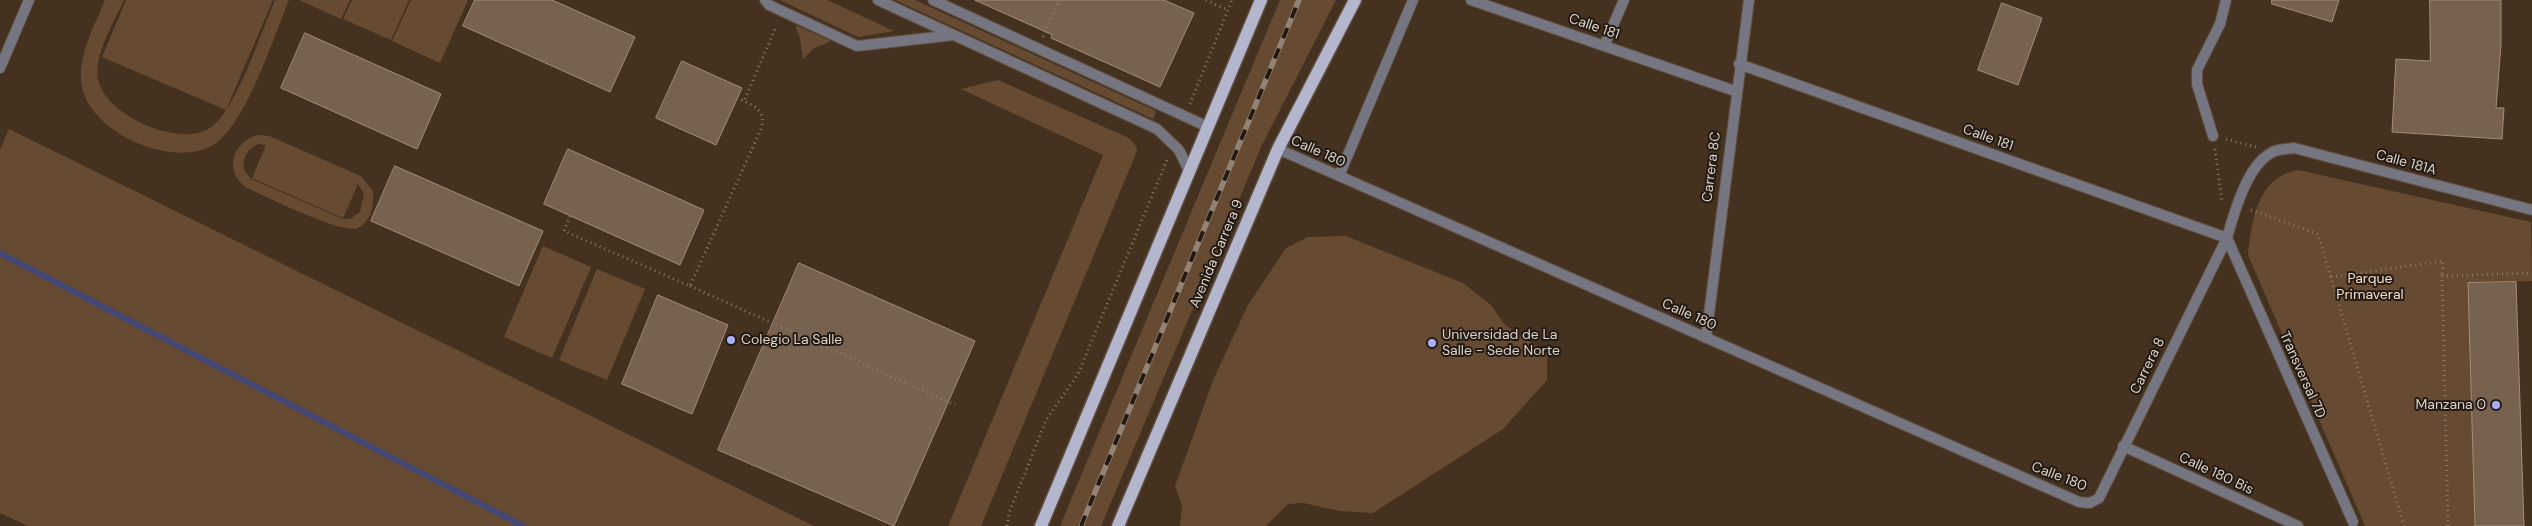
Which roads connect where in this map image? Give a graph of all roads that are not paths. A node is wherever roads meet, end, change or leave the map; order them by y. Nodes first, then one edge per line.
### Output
1 (29, 0) edge
2 (765, 0) edge
3 (878, 0) edge
4 (933, 0) edge
5 (1261, 0) edge
6 (1355, 0) edge
7 (1413, 0) edge
8 (1471, 0) edge
9 (1624, 0) edge
10 (1749, 0) edge
11 (2226, 0) edge
12 (955, 35) junction
13 (1604, 46) junction
14 (1739, 64) junction
15 (0, 68) edge
16 (1735, 91) junction
17 (1208, 127) junction
18 (2213, 136) road end
19 (1278, 149) junction
20 (2269, 154) joint
21 (1189, 172) junction
22 (1339, 176) junction
23 (2532, 210) edge
24 (2227, 238) junction
25 (1706, 338) junction
26 (2124, 446) junction
27 (2090, 502) joint
28 (2353, 522) dead end
29 (1040, 526) edge
30 (1118, 526) edge
31 (2298, 526) edge

1 - 15 street
2 - 12 street
3 - 12 street
4 - 17 street
5 - 17 main road
6 - 19 main road, Avenida Carrera 9
7 - 22 street
8 - 13 street, Calle 181
9 - 13 street
10 - 14 street, Carrera 8C
11 - 18 street
12 - 21 street
13 - 16 street, Calle 181
14 - 16 street, Carrera 8C
14 - 24 street, Calle 181
16 - 25 street, Carrera 8C
17 - 21 main road
19 - 22 street, Calle 180
19 - 30 main road, Avenida Carrera 9
20 - 23 street, Calle 181A
20 - 24 street, Carrera 8
21 - 29 main road
22 - 25 street, Calle 180
24 - 26 street, Carrera 8
24 - 28 street, Transversal 7D
25 - 27 street, Calle 180
26 - 27 street, Carrera 8
26 - 31 street, Calle 180 Bis

